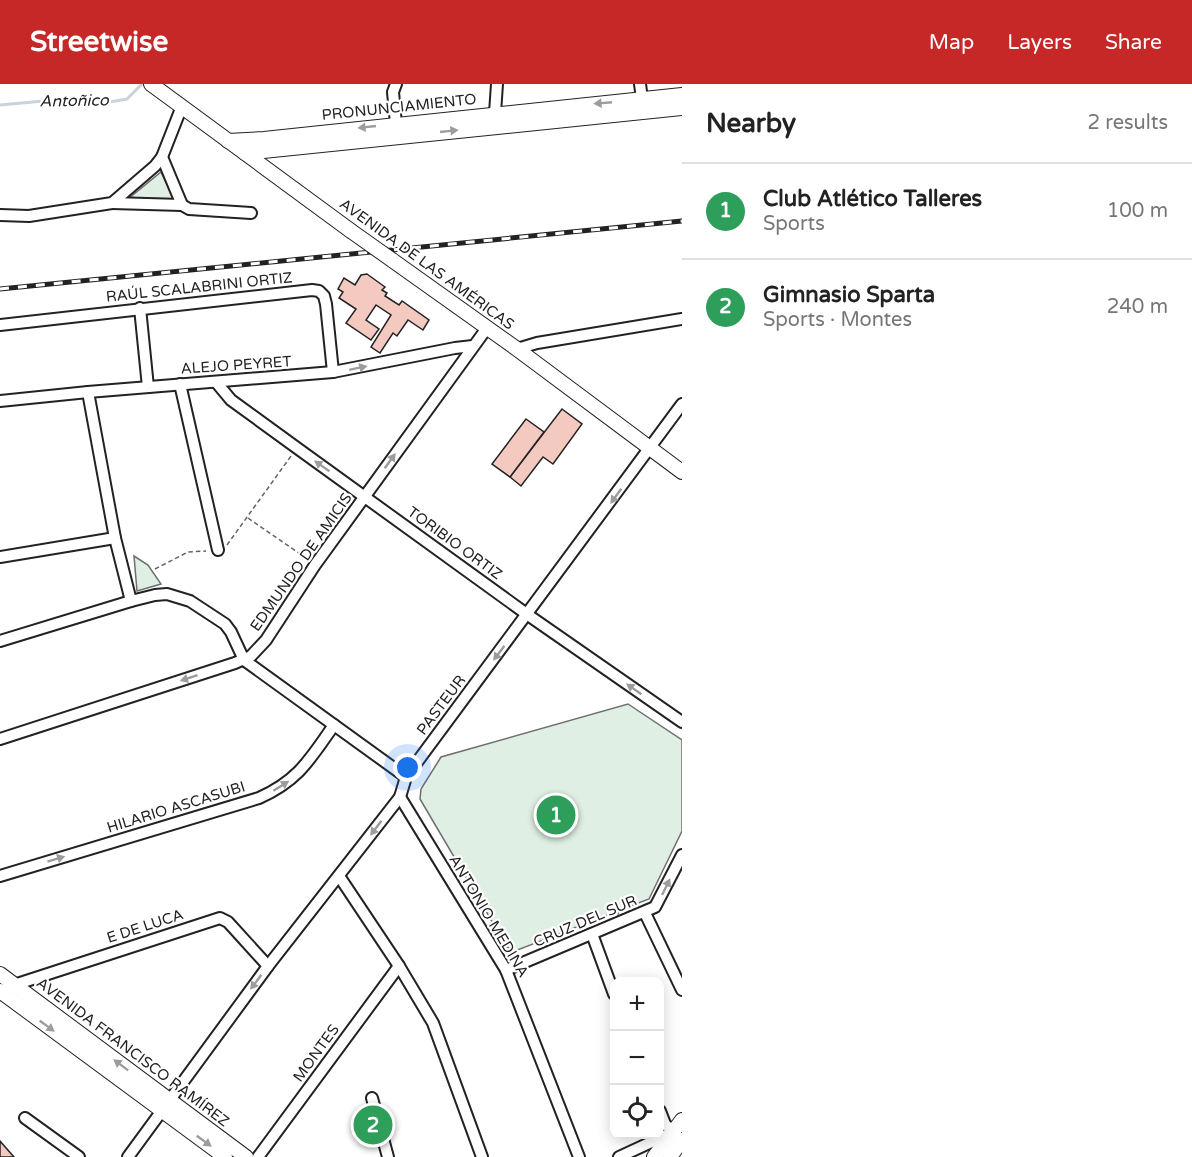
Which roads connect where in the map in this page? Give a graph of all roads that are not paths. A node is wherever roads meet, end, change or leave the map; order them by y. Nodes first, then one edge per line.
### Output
1 (151, 84) edge
2 (396, 84) edge
3 (497, 84) edge
4 (640, 84) edge
5 (682, 95) edge
6 (642, 99) junction
7 (182, 106) junction
8 (682, 108) edge
9 (495, 113) junction
10 (396, 124) junction
11 (228, 141) junction
12 (294, 147) junction
13 (245, 153) junction
14 (162, 157) junction
15 (274, 173) junction
16 (112, 203) junction
17 (182, 205) junction
18 (251, 213) dead end
19 (0, 215) edge
20 (140, 308) junction
21 (682, 319) edge
22 (0, 325) edge
23 (487, 328) junction
24 (473, 346) junction
25 (517, 349) junction
26 (333, 372) junction
27 (216, 382) junction
28 (180, 384) junction
29 (148, 387) junction
30 (88, 392) junction
31 (0, 401) edge
32 (682, 405) edge
33 (650, 449) junction
34 (682, 472) edge
35 (364, 496) junction
36 (115, 538) junction
37 (218, 550) road end
38 (0, 557) edge
39 (131, 601) junction
40 (528, 615) junction
41 (0, 641) edge
42 (244, 660) junction
43 (682, 722) edge
44 (334, 725) junction
45 (0, 739) edge
46 (406, 777) junction
47 (399, 797) junction
48 (682, 855) edge
49 (0, 876) edge
50 (339, 876) junction
51 (645, 913) junction
52 (592, 934) junction
53 (268, 966) junction
54 (399, 966) junction
55 (506, 970) junction
56 (0, 974) edge
57 (610, 981) edge
58 (14, 985) junction
59 (682, 990) edge
60 (0, 991) edge
61 (372, 1098) dead end
62 (165, 1105) junction
63 (26, 1118) dead end
64 (682, 1120) edge
65 (664, 1121) edge
66 (679, 1133) edge
67 (79, 1157) edge
68 (128, 1157) edge
69 (225, 1157) edge
70 (246, 1157) edge
71 (258, 1157) edge
72 (388, 1157) edge
73 (482, 1157) edge
74 (579, 1157) edge
75 (619, 1157) edge
76 (654, 1157) edge
77 (670, 1157) edge

1 - 7 main road, AVENIDA DE LAS AMÉRICAS
2 - 10 street
3 - 9 street
4 - 6 street
5 - 6 main road, PRONUNCIAMIENTO
6 -> 9 main road, PRONUNCIAMIENTO
7 - 11 main road, AVENIDA DE LAS AMÉRICAS
7 - 14 street
12 -> 8 main road, PRONUNCIAMIENTO
9 - 10 main road, PRONUNCIAMIENTO
10 -> 11 main road, PRONUNCIAMIENTO
11 - 13 main road, AVENIDA DE LAS AMÉRICAS
12 - 13 main road, PRONUNCIAMIENTO
12 - 15 main road
13 - 15 main road, AVENIDA DE LAS AMÉRICAS
14 - 16 street
14 - 17 street
15 - 23 main road, AVENIDA DE LAS AMÉRICAS, bridge
16 - 17 street
16 - 19 street
17 - 18 street
20 - 22 street, RAÚL SCALABRINI ORTIZ
20 - 26 street, RAÚL SCALABRINI ORTIZ
20 - 29 street
21 - 25 street
23 - 24 street, EDMUNDO DE AMICIS
23 - 25 main road, AVENIDA DE LAS AMÉRICAS
26 -> 24 street, ALEJO PEYRET
35 -> 24 street, EDMUNDO DE AMICIS
25 - 33 main road, AVENIDA DE LAS AMÉRICAS
26 - 27 street, ALEJO PEYRET
27 - 28 street, ALEJO PEYRET
35 -> 27 street, TORIBIO ORTIZ
28 - 29 street, ALEJO PEYRET
28 - 37 street
29 - 30 street, ALEJO PEYRET
30 - 31 street, ALEJO PEYRET
30 - 36 street
32 - 33 street, PASTEUR
33 - 34 main road, AVENIDA DE LAS AMÉRICAS
33 -> 40 street, PASTEUR
35 - 40 street, TORIBIO ORTIZ
35 - 42 street, EDMUNDO DE AMICIS
36 - 38 street
36 - 39 street
39 - 41 street
39 - 42 street
43 -> 40 street, TORIBIO ORTIZ
40 -> 46 street, PASTEUR
42 - 44 street
42 -> 45 street, EDMUNDO DE AMICIS
44 - 46 street
49 -> 44 street, HILARIO ASCASUBI
46 - 47 street, PASTEUR
47 -> 50 street, PASTEUR
47 - 55 street, ANTONIO MEDINA
51 -> 48 street, CRUZ DEL SUR
50 - 53 street, PASTEUR
50 - 54 street
51 - 52 street, CRUZ DEL SUR
51 - 59 street
52 - 55 street, CRUZ DEL SUR
52 - 57 street
53 - 58 street, E DE LUCA
53 -> 62 street, PASTEUR
54 - 71 street, MONTES
54 - 73 street
55 - 74 street, ANTONIO MEDINA
56 - 58 main road, AVENIDA FRANCISCO RAMÍREZ
62 -> 58 main road, AVENIDA FRANCISCO RAMÍREZ
60 -> 62 main road, AVENIDA FRANCISCO RAMÍREZ
61 - 72 street
62 - 68 street, PASTEUR
62 -> 69 main road, AVENIDA FRANCISCO RAMÍREZ
62 - 70 main road, AVENIDA FRANCISCO RAMÍREZ
63 - 67 street
64 - 66 main road
65 - 66 street
66 - 75 street
66 - 76 main road
66 - 77 main road

